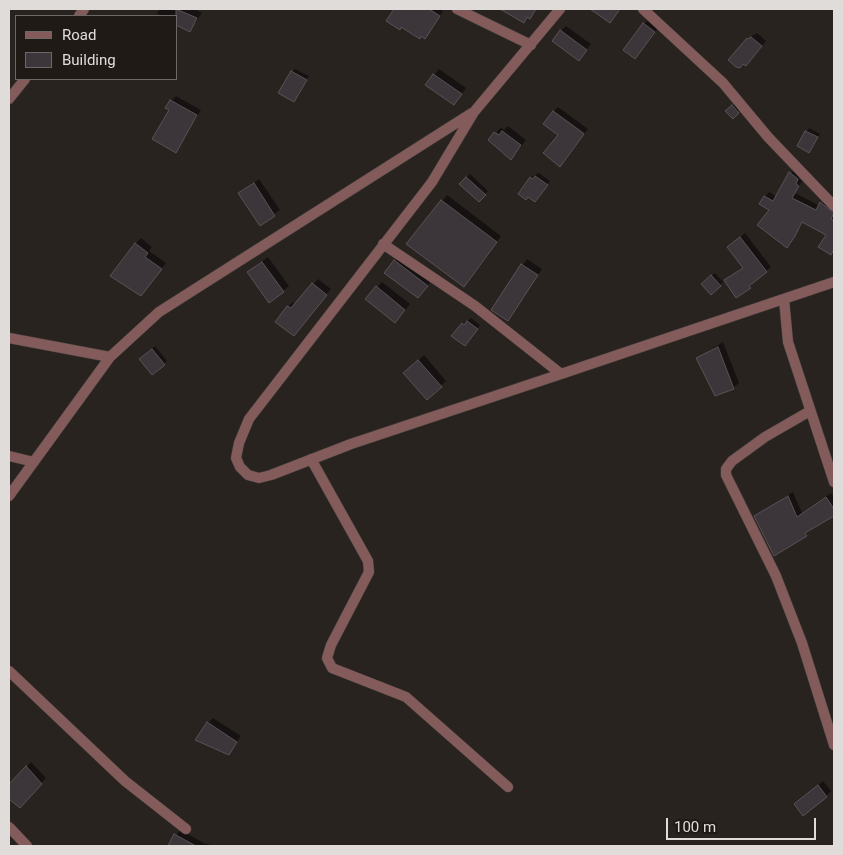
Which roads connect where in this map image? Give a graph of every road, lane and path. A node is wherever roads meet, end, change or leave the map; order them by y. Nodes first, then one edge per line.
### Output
1 (456, 9) edge
2 (560, 9) edge
3 (643, 9) edge
4 (531, 45) junction
5 (24, 80) edge
6 (9, 99) edge
7 (474, 112) junction
8 (834, 206) edge
9 (383, 244) junction
10 (834, 282) edge
11 (784, 299) junction
12 (9, 338) edge
13 (110, 357) junction
14 (561, 374) junction
15 (810, 411) junction
16 (9, 456) edge
17 (311, 459) junction
18 (34, 462) junction
19 (834, 482) edge
20 (9, 496) edge
21 (9, 671) edge
22 (834, 745) edge
23 (508, 787) dead end
24 (9, 827) edge
25 (186, 829) dead end
26 (27, 846) edge

1 - 4 street
2 - 4 street
3 - 8 street
4 - 7 street
5 - 6 street
7 - 9 street
7 - 13 street
9 - 14 street
9 - 17 street
10 - 11 street
11 - 14 street
11 - 15 street
12 - 13 street
13 - 18 street
14 - 17 street
15 - 19 street
15 - 22 street
16 - 18 street
17 - 23 street
18 - 20 street
21 - 25 street
24 - 26 street

